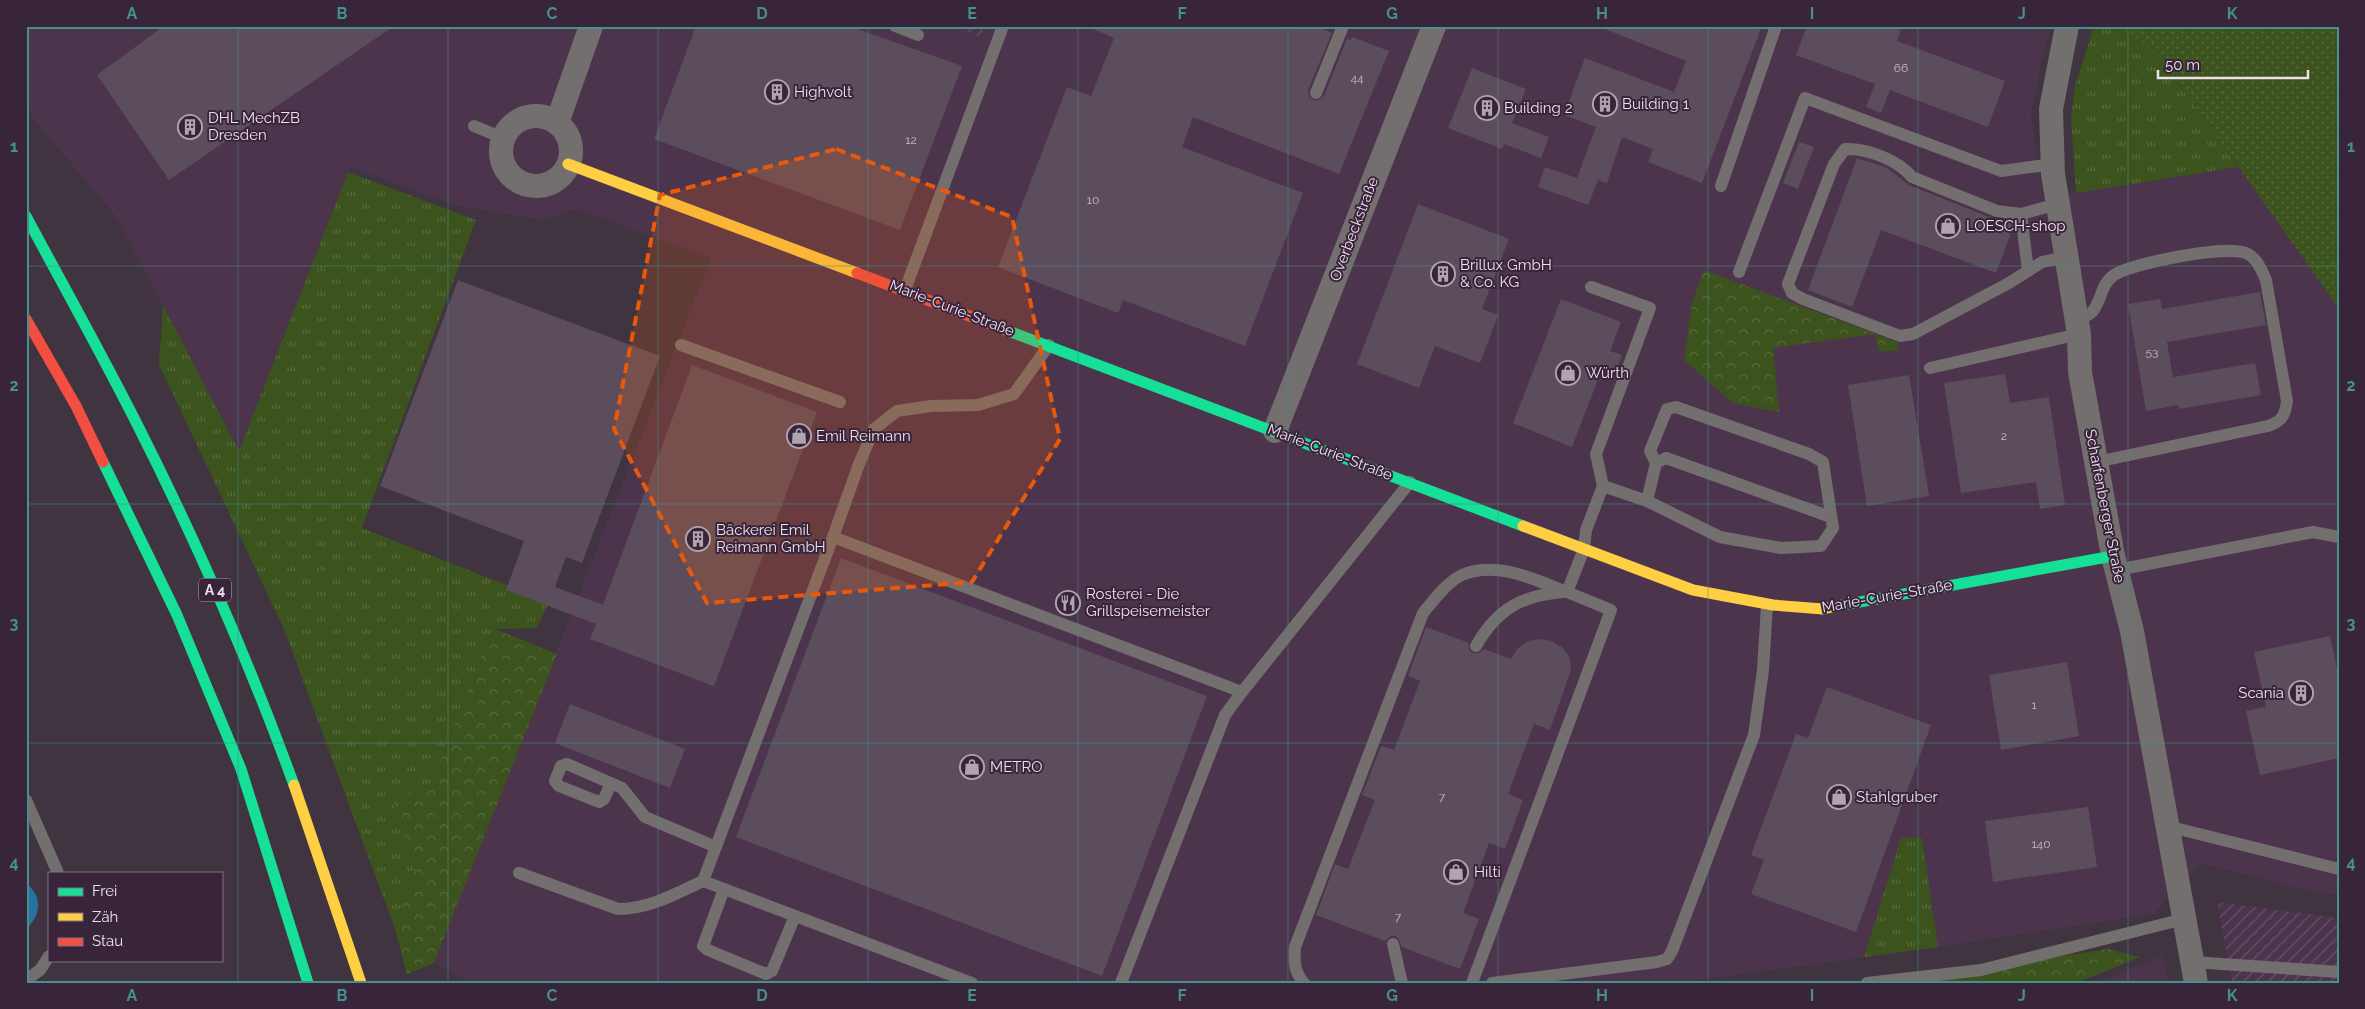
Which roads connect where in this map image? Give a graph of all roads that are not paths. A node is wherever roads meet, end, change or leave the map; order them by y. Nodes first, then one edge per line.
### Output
1 (591, 26) edge
2 (895, 26) edge
3 (1003, 26) edge
4 (1342, 26) edge
5 (1434, 26) edge
6 (1776, 26) edge
7 (2064, 27) edge
8 (918, 35) dead end
9 (1316, 93) dead end
10 (557, 123) junction
11 (474, 126) dead end
12 (504, 138) junction
13 (568, 164) junction
14 (2053, 164) junction
15 (1721, 186) dead end
16 (2058, 204) junction
17 (2021, 214) junction
18 (26, 216) edge
19 (2066, 257) junction
20 (2028, 271) junction
21 (1739, 272) dead end
22 (1591, 287) dead end
23 (905, 290) junction
24 (26, 319) edge
25 (2078, 328) junction
26 (681, 345) dead end
27 (1049, 345) junction
28 (1930, 368) dead end
29 (840, 402) dead end
30 (1275, 431) junction
31 (2096, 462) junction
32 (1656, 463) junction
33 (1410, 482) junction
34 (1603, 486) junction
35 (1647, 501) junction
36 (1831, 517) junction
37 (833, 537) junction
38 (2339, 537) edge
39 (1584, 549) junction
40 (2115, 563) junction
41 (1568, 592) junction
42 (1767, 605) junction
43 (1476, 646) dead end
44 (1242, 692) junction
45 (611, 783) dead end
46 (26, 800) edge
47 (2167, 826) junction
48 (716, 847) junction
49 (2339, 869) edge
50 (58, 872) edge
51 (519, 872) dead end
52 (703, 881) junction
53 (724, 889) junction
54 (795, 916) junction
55 (2184, 919) junction
56 (1393, 944) dead end
57 (48, 958) edge
58 (2194, 972) edge
59 (2339, 972) edge
60 (26, 980) edge
61 (308, 983) edge
62 (361, 983) edge
63 (972, 983) edge
64 (1121, 983) edge
65 (1304, 983) edge
66 (1402, 983) edge
67 (1472, 983) edge
68 (1492, 983) edge
69 (1867, 983) edge

1 - 10 street
2 - 8 lane
3 - 23 lane
4 - 9 lane
5 - 30 street, Overbeckstraße
6 - 15 lane
7 - 14 street, Scharfenberger Straße
10 - 12 street
10 - 13 street
11 - 12 lane
12 - 13 street
13 - 23 main road, Marie-Curie-Straße
14 - 16 street, Scharfenberger Straße
14 - 21 lane
16 - 17 lane
16 - 19 street, Scharfenberger Straße
17 - 20 lane
17 - 20 lane
18 - 62 main road, A 4
19 - 20 lane
19 - 25 street, Scharfenberger Straße
22 - 34 lane
23 - 27 main road, Marie-Curie-Straße
24 - 61 main road
25 - 28 lane
25 - 31 street, Scharfenberger Straße
25 - 31 lane
26 - 29 lane
27 - 30 main road, Marie-Curie-Straße
27 - 37 lane
30 - 33 main road, Marie-Curie-Straße
31 - 40 street, Scharfenberger Straße
32 - 35 lane
32 - 36 lane
32 - 36 lane
33 - 39 main road, Marie-Curie-Straße
33 - 44 lane
34 - 35 lane
34 - 39 lane
35 - 36 lane
37 - 44 lane
37 - 48 lane
38 - 40 lane
39 - 41 lane
39 - 42 main road, Marie-Curie-Straße
40 - 42 main road, Marie-Curie-Straße
40 - 47 street, Scharfenberger Straße
41 - 43 lane
41 - 65 lane
41 - 67 lane
42 - 68 lane
44 - 64 lane
45 - 48 lane
46 - 50 lane
47 - 49 lane
47 - 55 street, Scharfenberger Straße
48 - 52 lane
51 - 52 lane
52 - 53 lane
53 - 54 lane
53 - 54 lane
54 - 63 lane
55 - 58 street, Scharfenberger Straße
55 - 69 lane
56 - 66 lane
57 - 60 lane
58 - 59 lane

